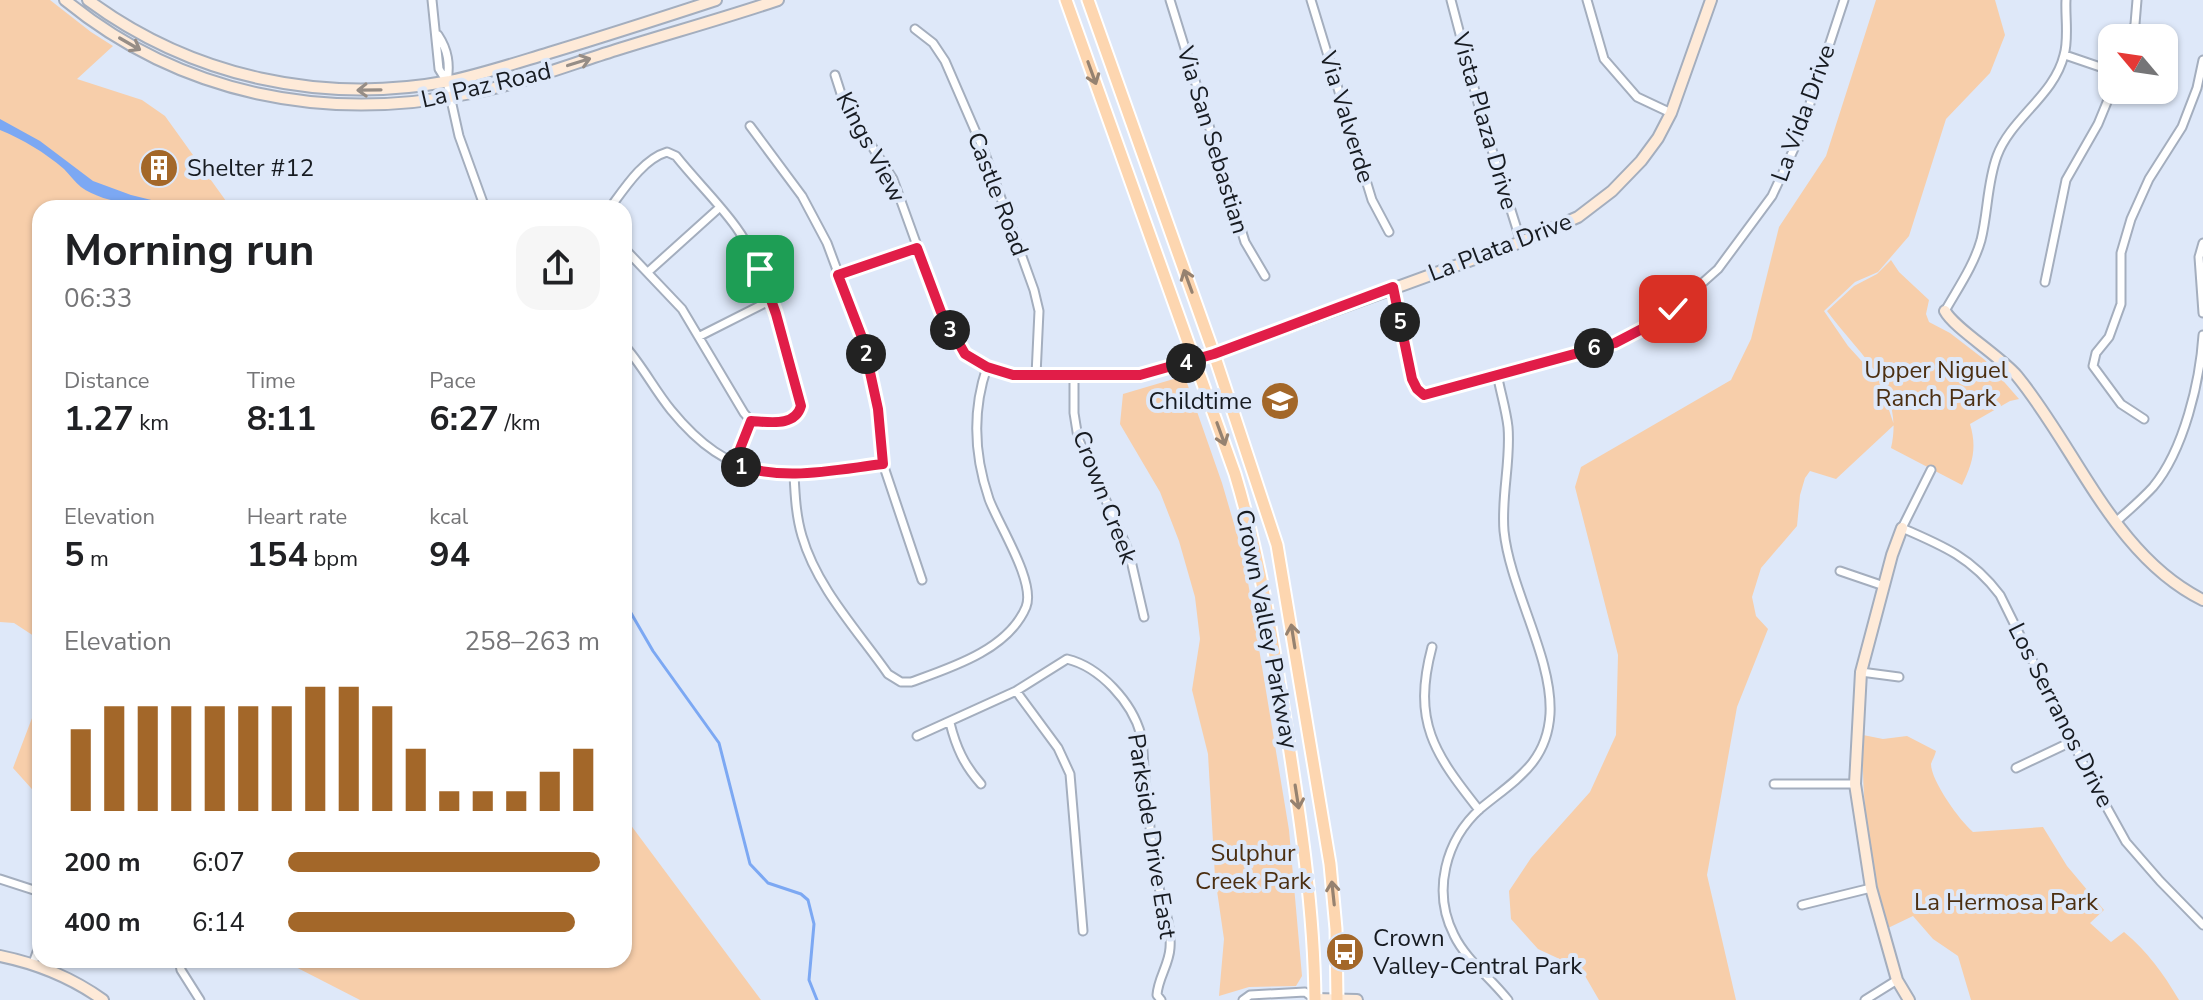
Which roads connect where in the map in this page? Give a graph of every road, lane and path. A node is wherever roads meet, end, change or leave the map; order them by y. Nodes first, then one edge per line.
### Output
1 (65, 0) edge
2 (88, 0) edge
3 (432, 0) edge
4 (716, 0) edge
5 (778, 0) edge
6 (1066, 0) edge
7 (1088, 0) edge
8 (1170, 0) edge
9 (1311, 0) edge
10 (1451, 0) edge
11 (1587, 0) edge
12 (1711, 0) edge
13 (1844, 0) edge
14 (2066, 0) edge
15 (2137, 0) edge
16 (2135, 24) edge
17 (915, 29) dead end
18 (2065, 55) junction
19 (2203, 60) edge
20 (2098, 66) edge
21 (835, 75) dead end
22 (252, 78) junction
23 (447, 82) junction
24 (2200, 88) edge
25 (241, 91) junction
26 (450, 97) junction
27 (2106, 104) edge
28 (1671, 113) junction
29 (750, 126) dead end
30 (482, 200) edge
31 (617, 200) edge
32 (719, 208) junction
33 (1389, 232) dead end
34 (1521, 242) junction
35 (2203, 243) edge
36 (917, 248) junction
37 (632, 256) edge
38 (648, 272) junction
39 (838, 275) junction
40 (1265, 276) dead end
41 (2045, 282) dead end
42 (1393, 287) junction
43 (771, 300) junction
44 (1945, 311) joint
45 (2203, 313) edge
46 (2203, 335) edge
47 (700, 336) junction
48 (1214, 354) junction
49 (632, 356) edge
50 (1195, 361) junction
51 (987, 367) junction
52 (1497, 373) junction
53 (1036, 375) junction
54 (1074, 376) junction
55 (2144, 419) dead end
56 (751, 421) junction
57 (734, 464) junction
58 (883, 464) junction
59 (1931, 470) dead end
60 (794, 474) junction
61 (2117, 521) junction
62 (1902, 528) junction
63 (1840, 571) dead end
64 (922, 580) dead end
65 (1884, 586) junction
66 (2203, 600) edge
67 (1144, 617) dead end
68 (1432, 647) dead end
69 (1861, 672) junction
70 (1899, 677) dead end
71 (1016, 691) junction
72 (950, 723) junction
73 (917, 736) dead end
74 (2073, 741) junction
75 (2016, 768) dead end
76 (981, 784) dead end
77 (1774, 784) dead end
78 (1855, 784) junction
79 (1479, 810) junction
80 (0, 879) edge
81 (1871, 888) junction
82 (32, 889) edge
83 (1802, 905) dead end
84 (2203, 925) edge
85 (1083, 931) dead end
86 (0, 956) edge
87 (32, 963) edge
88 (45, 968) edge
89 (181, 968) edge
90 (1897, 980) junction
91 (1159, 997) edge
92 (103, 1000) edge
93 (200, 1000) edge
94 (1243, 1000) edge
95 (1314, 1000) edge
96 (1337, 1000) edge
97 (1357, 1000) edge
98 (1508, 1000) edge
99 (1865, 1000) edge
100 (1909, 1000) edge

1 -> 25 street, La Paz Road
2 - 22 street, La Paz Road
3 - 23 street
4 - 23 street, La Paz Road
26 -> 5 street, La Paz Road
6 -> 50 main road, Crown Valley Parkway
48 -> 7 main road, Crown Valley Parkway
8 - 40 street, Via San Sebastian
9 - 33 street, Via Valverde
10 - 34 street, Vista Plaza Drive
11 - 28 street
12 - 28 street, La Plata Drive
13 - 52 street, La Vida Drive
14 - 18 street
15 - 16 street
17 - 53 street, Castle Road
18 - 20 street
18 - 44 street
19 - 24 street
21 - 36 street, Kings View
23 -> 22 street, La Paz Road
22 - 25 street
23 - 26 street
24 - 55 street
25 - 26 street, La Paz Road
26 - 30 street
27 - 41 street
28 - 34 street, La Plata Drive
29 - 39 street
31 - 32 street
32 - 38 street
32 - 43 street
34 - 42 street, La Plata Drive
35 - 45 street
36 - 39 street
36 - 51 street, Kings View
37 - 38 street
38 - 47 street
39 - 58 street
42 - 48 street, La Plata Drive
42 - 52 street, La Vida Drive
43 - 47 street
43 - 56 street
44 - 61 street
46 - 61 street
47 - 56 street
48 - 50 street, La Plata Drive
96 -> 48 main road, Crown Valley Parkway
49 - 57 street
50 - 54 street, La Plata Drive
50 -> 95 main road, Crown Valley Parkway
51 - 53 street, La Plata Drive
51 - 60 street
52 - 79 street
53 - 54 street, La Plata Drive
54 - 67 street, Crown Creek
56 - 57 street
57 - 60 street
58 - 60 street
58 - 64 street
59 - 62 street
61 - 66 street
62 - 65 street
62 - 74 street, Los Serranos Drive
63 - 65 street
65 - 69 street
68 - 79 street
69 - 70 street
69 - 78 street
71 - 72 street
71 - 85 street
71 - 91 street, Parkside Drive East
72 - 73 street
72 - 76 street
74 - 75 street
74 - 84 street, Los Serranos Drive
77 - 78 street
78 - 81 street
79 - 98 street
80 - 82 street
81 - 83 street
81 - 90 street
86 - 87 street
88 - 92 street
89 - 93 street
90 - 99 street
90 - 100 street
94 - 95 street
95 - 96 street
96 - 97 street

